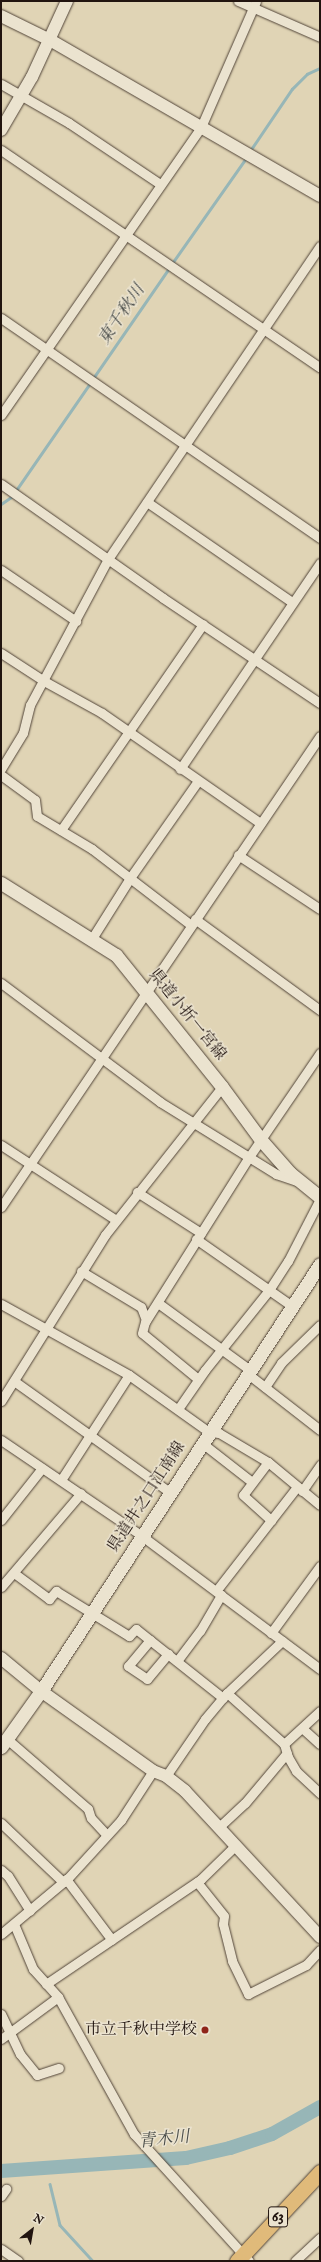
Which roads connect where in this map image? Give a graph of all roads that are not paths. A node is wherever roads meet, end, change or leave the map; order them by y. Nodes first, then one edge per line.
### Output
1 (67, 1) edge
2 (238, 1) edge
3 (255, 4) edge
4 (1, 16) edge
5 (320, 37) edge
6 (50, 40) junction
7 (1, 84) edge
8 (22, 96) junction
9 (201, 127) junction
10 (1, 130) edge
11 (1, 150) edge
12 (160, 184) junction
13 (317, 191) edge
14 (126, 234) junction
15 (320, 246) edge
16 (1, 318) edge
17 (264, 329) junction
18 (48, 349) junction
19 (320, 368) edge
20 (1, 415) edge
21 (184, 444) junction
22 (1, 484) edge
23 (147, 502) junction
24 (320, 538) edge
25 (108, 559) junction
26 (320, 563) edge
27 (1, 570) edge
28 (292, 602) junction
29 (76, 621) junction
30 (203, 624) junction
31 (1, 653) edge
32 (254, 657) junction
33 (44, 681) junction
34 (320, 703) edge
35 (130, 733) junction
36 (320, 736) edge
37 (1, 769) edge
38 (180, 769) junction
39 (1, 775) edge
40 (198, 780) junction
41 (260, 822) junction
42 (61, 830) junction
43 (238, 855) junction
44 (130, 878) junction
45 (1, 884) edge
46 (320, 909) edge
47 (193, 922) junction
48 (91, 940) junction
49 (1, 983) edge
50 (148, 993) junction
51 (320, 1010) edge
52 (320, 1053) edge
53 (102, 1056) junction
54 (222, 1087) junction
55 (192, 1122) junction
56 (261, 1140) junction
57 (1, 1145) edge
58 (249, 1157) junction
59 (30, 1164) junction
60 (301, 1183) junction
61 (137, 1192) junction
62 (320, 1198) edge
63 (1, 1207) edge
64 (116, 1220) junction
65 (198, 1236) junction
66 (320, 1264) edge
67 (81, 1271) junction
68 (269, 1290) junction
69 (158, 1303) junction
70 (1, 1304) edge
71 (292, 1306) junction
72 (146, 1320) junction
73 (320, 1325) edge
74 (46, 1330) junction
75 (223, 1350) junction
76 (249, 1372) junction
77 (129, 1375) junction
78 (198, 1379) junction
79 (14, 1381) junction
80 (265, 1387) junction
81 (1, 1401) edge
82 (178, 1409) junction
83 (320, 1430) edge
84 (210, 1432) junction
85 (90, 1434) junction
86 (1, 1440) edge
87 (202, 1443) junction
88 (268, 1462) junction
89 (320, 1465) edge
90 (42, 1468) junction
91 (61, 1480) junction
92 (252, 1482) junction
93 (299, 1489) junction
94 (81, 1493) junction
95 (170, 1493) junction
96 (320, 1504) edge
97 (1, 1520) edge
98 (271, 1520) junction
99 (142, 1536) junction
100 (320, 1566) edge
101 (14, 1573) junction
102 (1, 1587) edge
103 (219, 1593) junction
104 (91, 1615) junction
105 (271, 1633) junction
106 (150, 1640) junction
107 (282, 1641) junction
108 (168, 1654) junction
109 (1, 1658) edge
110 (177, 1661) junction
111 (320, 1670) edge
112 (41, 1691) junction
113 (225, 1696) junction
114 (320, 1711) edge
115 (302, 1728) junction
116 (4, 1743) edge
117 (320, 1744) edge
118 (286, 1749) junction
119 (153, 1772) junction
120 (166, 1776) junction
121 (320, 1792) edge
122 (1, 1823) edge
123 (219, 1827) junction
124 (107, 1835) junction
125 (236, 1845) junction
126 (1, 1870) edge
127 (64, 1881) junction
128 (196, 1882) junction
129 (30, 1911) junction
130 (14, 1924) junction
131 (1, 1934) edge
132 (320, 1937) edge
133 (112, 1940) junction
134 (320, 1950) edge
135 (46, 1984) junction
136 (58, 1997) junction
137 (1, 2014) edge
138 (11, 2033) junction
139 (1, 2039) edge
140 (59, 2068) dead end
141 (320, 2172) edge
142 (320, 2238) edge
143 (1, 2249) edge
144 (243, 2259) edge
145 (18, 2261) edge
146 (295, 2261) edge

1 - 6 street
2 - 3 street
3 - 5 street
3 - 9 street
4 - 6 street
6 - 8 street
6 - 9 street
7 - 8 street
8 - 10 street
8 - 12 street
9 - 12 street
9 - 13 street
11 - 14 street
12 - 14 street
14 - 17 street
14 - 18 street
15 - 17 street
16 - 18 street
17 - 19 street
17 - 21 street
18 - 20 street
18 - 21 street
21 - 23 street
21 - 24 street
22 - 25 street
23 - 25 street
23 - 28 street
25 - 29 street
25 - 30 street
26 - 28 street
27 - 29 street
28 - 32 street
29 - 33 street
30 - 32 street
30 - 35 street
31 - 33 street
32 - 34 street
32 - 38 street
33 - 35 street
33 - 37 street
35 - 38 street
35 - 42 street
36 - 41 street
38 - 40 street
39 - 42 street
40 - 41 street
40 - 44 street
41 - 43 street
42 - 44 street
43 - 46 street
43 - 47 street
44 - 47 street
44 - 48 street
45 - 48 main road, 県道小折一宮線
47 - 50 street
47 - 51 street
48 - 50 main road, 県道小折一宮線
49 - 53 street
50 - 53 street
50 - 54 main road, 県道小折一宮線
52 - 56 street
53 - 55 street
53 - 59 street
54 - 55 street
54 - 56 main road, 県道小折一宮線
55 - 58 street
55 - 61 street
56 - 58 street
56 - 60 main road, 県道小折一宮線
57 - 59 street
58 - 60 street
58 - 65 street
59 - 63 street
59 - 64 street
60 - 62 main road, 県道小折一宮線
61 - 64 street
61 - 65 street
62 - 68 street
64 - 67 street
65 - 68 street
65 - 69 street
66 - 71 main road, 県道井之口江南線
67 - 72 street
67 - 74 street
68 - 71 street
68 - 75 street
69 - 72 street
69 - 75 street
70 - 74 street
71 - 76 main road, 県道井之口江南線
72 - 78 street
73 - 80 street
74 - 77 street
74 - 79 street
75 - 76 street
75 - 78 street
76 - 80 street
76 - 84 main road, 県道井之口江南線
77 - 82 street
77 - 85 street
78 - 82 street
79 - 81 street
79 - 85 street
80 - 83 street
82 - 84 street
84 - 87 main road, 県道井之口江南線
84 - 88 street
85 - 91 street
85 - 95 street
86 - 90 street
87 - 92 street
87 - 95 main road, 県道井之口江南線
88 - 92 street
88 - 93 street
89 - 93 street
90 - 91 street
90 - 97 street
91 - 94 street
92 - 98 street
93 - 96 street
93 - 98 street
94 - 99 street
94 - 101 street
95 - 99 main road, 県道井之口江南線
98 - 103 street
99 - 103 street
99 - 104 main road, 県道井之口江南線
100 - 105 street
101 - 102 street
101 - 104 street
103 - 105 street
103 - 110 street
104 - 106 street
104 - 112 main road, 県道井之口江南線
105 - 107 street
106 - 108 street
106 - 108 street
107 - 111 street
107 - 113 street
108 - 110 street
109 - 112 street
110 - 113 street
112 - 116 main road, 県道井之口江南線
112 - 119 street
113 - 118 street
113 - 120 street
114 - 115 street
115 - 117 street
115 - 118 street
116 - 124 street
118 - 121 street
118 - 123 street
119 - 120 street
119 - 124 street
120 - 123 street
122 - 127 street
123 - 125 street
124 - 127 street
125 - 128 street
125 - 132 street
126 - 129 street
127 - 129 street
127 - 133 street
128 - 133 street
128 - 134 street
129 - 130 street
130 - 131 street
130 - 135 street
133 - 135 street
135 - 136 street
136 - 138 street
136 - 144 street
137 - 138 street
138 - 139 street
138 - 140 street
141 - 144 main road, 63
142 - 146 street
143 - 145 street

